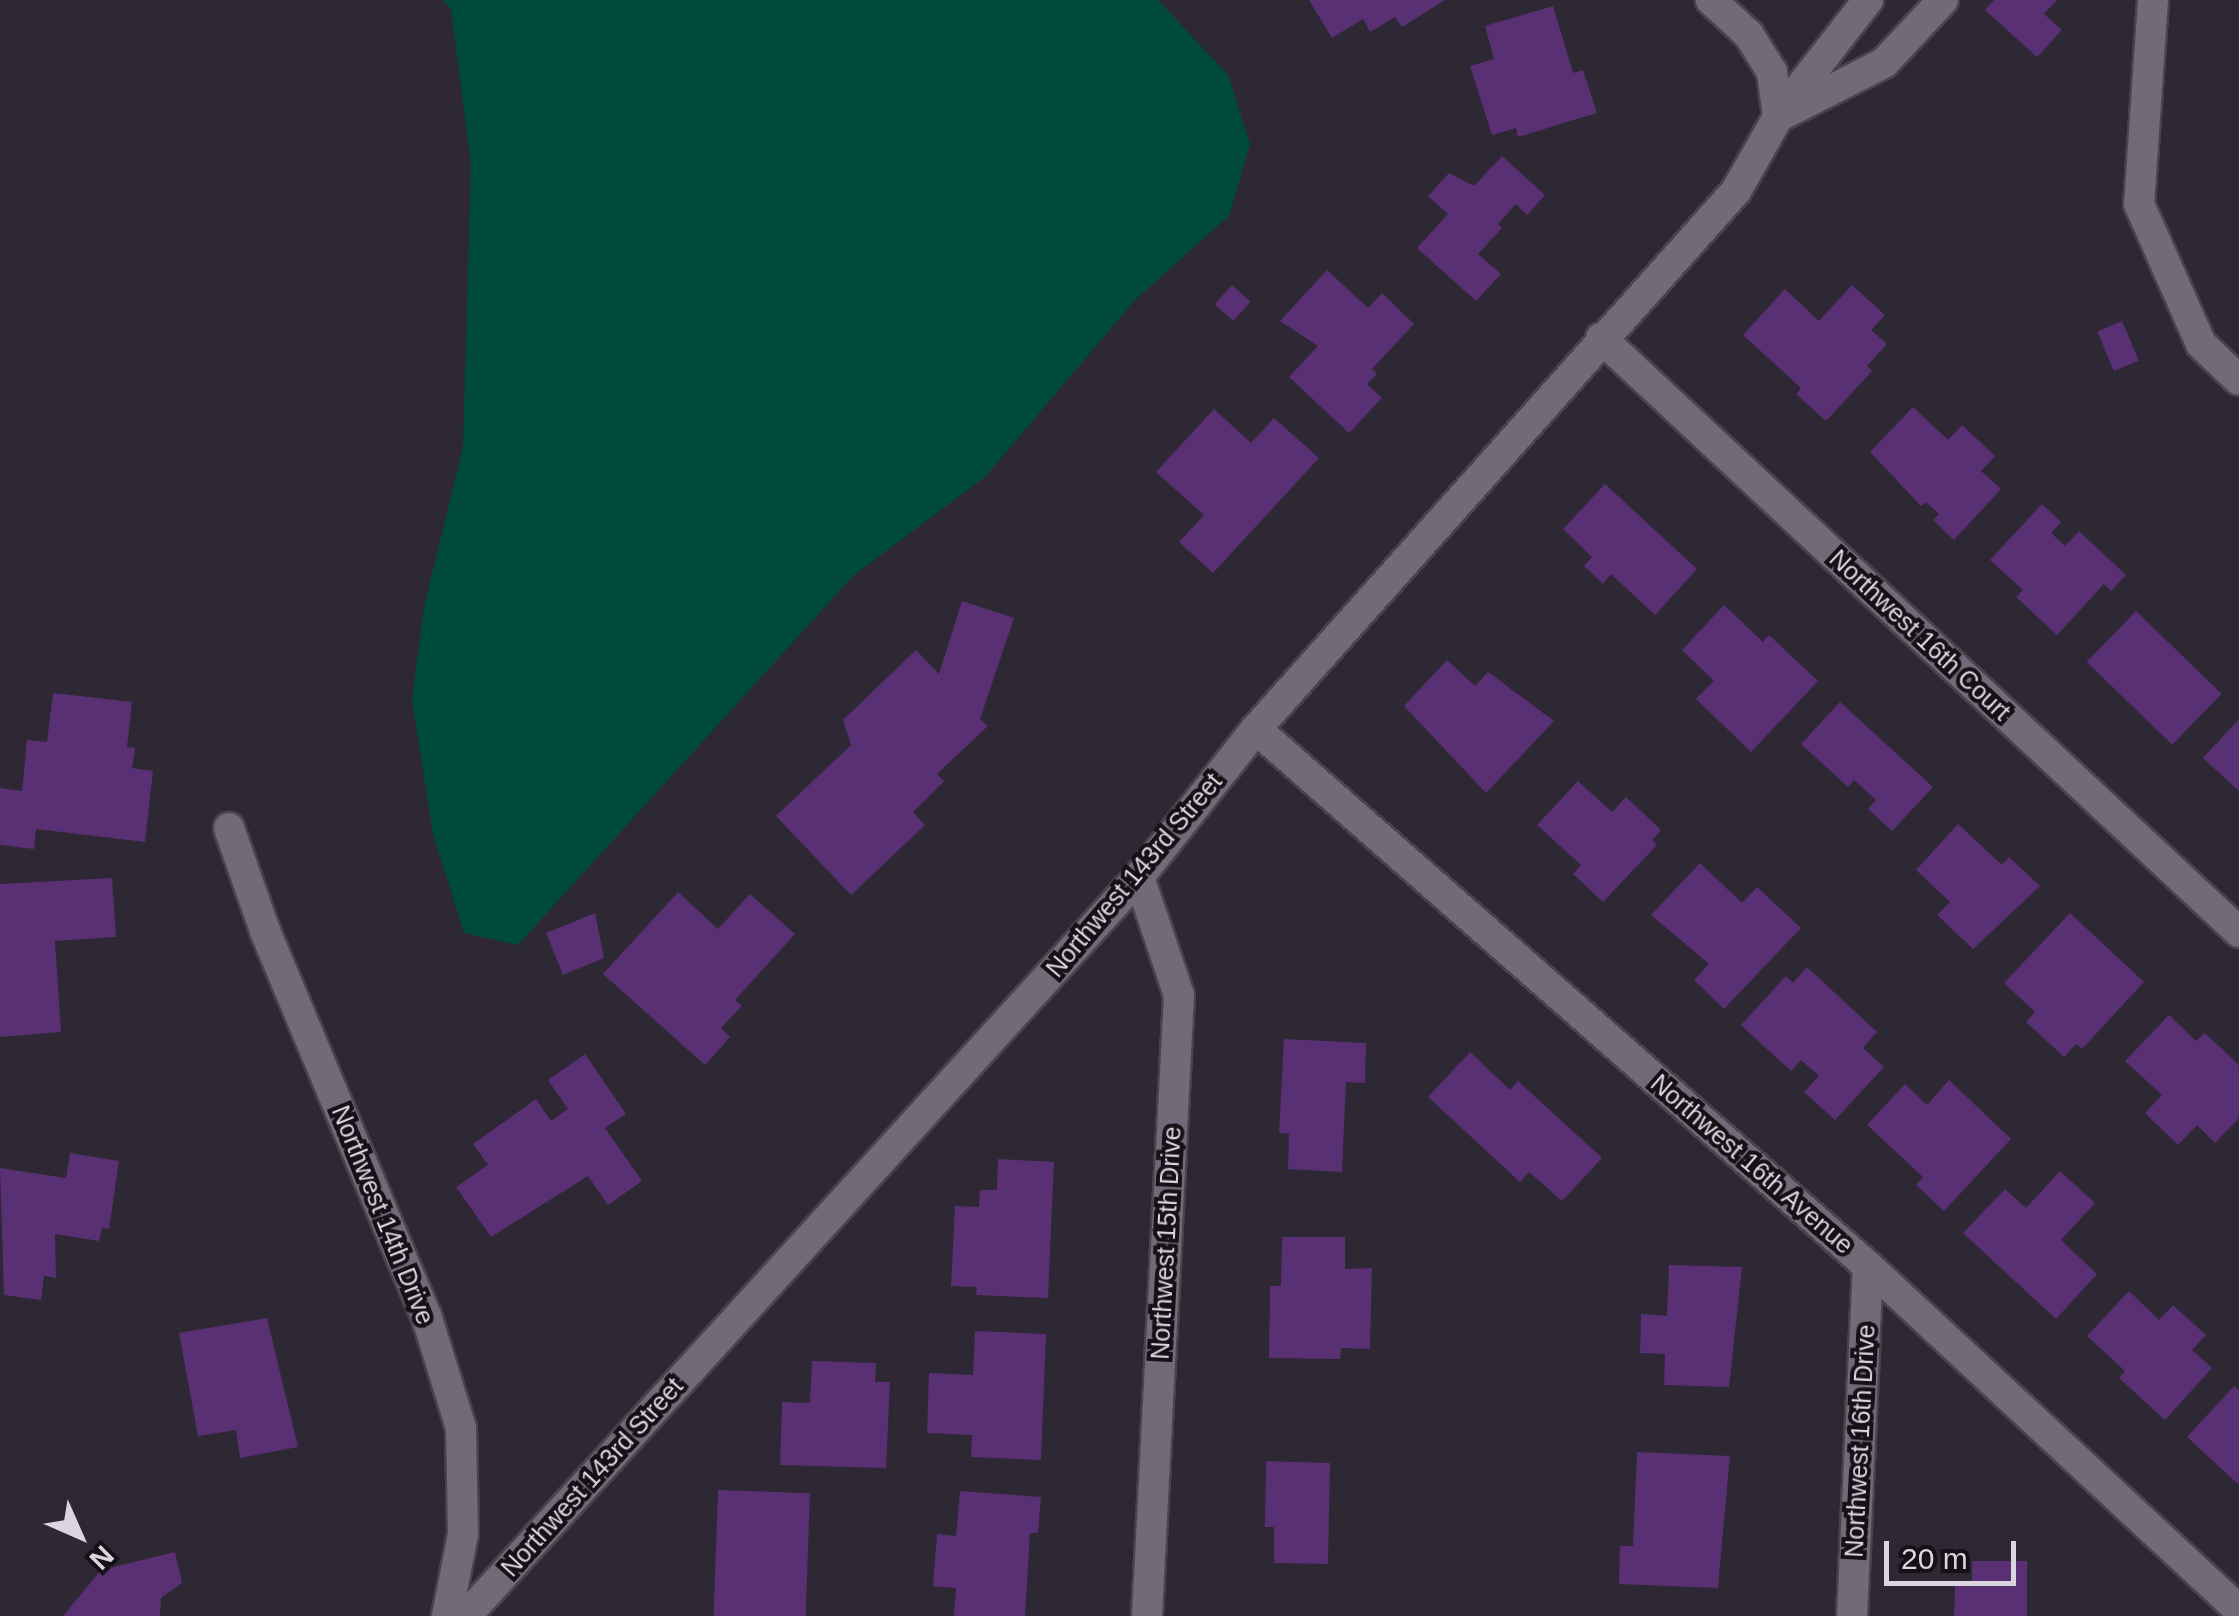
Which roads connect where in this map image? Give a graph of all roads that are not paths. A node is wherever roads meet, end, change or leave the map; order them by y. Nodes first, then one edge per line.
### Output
1 (1711, 0) edge
2 (1868, 0) edge
3 (1943, 0) edge
4 (2154, 0) edge
5 (1778, 116) junction
6 (1602, 338) junction
7 (2239, 380) edge
8 (1256, 729) junction
9 (230, 828) dead end
10 (1138, 877) junction
11 (2239, 932) edge
12 (1868, 1266) junction
13 (2239, 1610) edge
14 (448, 1616) edge
15 (466, 1616) edge
16 (1147, 1616) edge
17 (1852, 1616) edge

1 - 5 street
2 - 5 street, Northwest 143rd Street
3 - 5 street
4 - 7 street
5 - 6 street, Northwest 143rd Street
6 - 8 street, Northwest 143rd Street
6 - 11 street, Northwest 16th Court
8 - 10 street, Northwest 143rd Street
8 - 12 street, Northwest 16th Avenue
9 - 14 street, Northwest 14th Drive
10 - 15 street, Northwest 143rd Street
10 - 16 street, Northwest 15th Drive
12 - 13 street, Northwest 16th Avenue
12 - 17 street, Northwest 16th Drive

